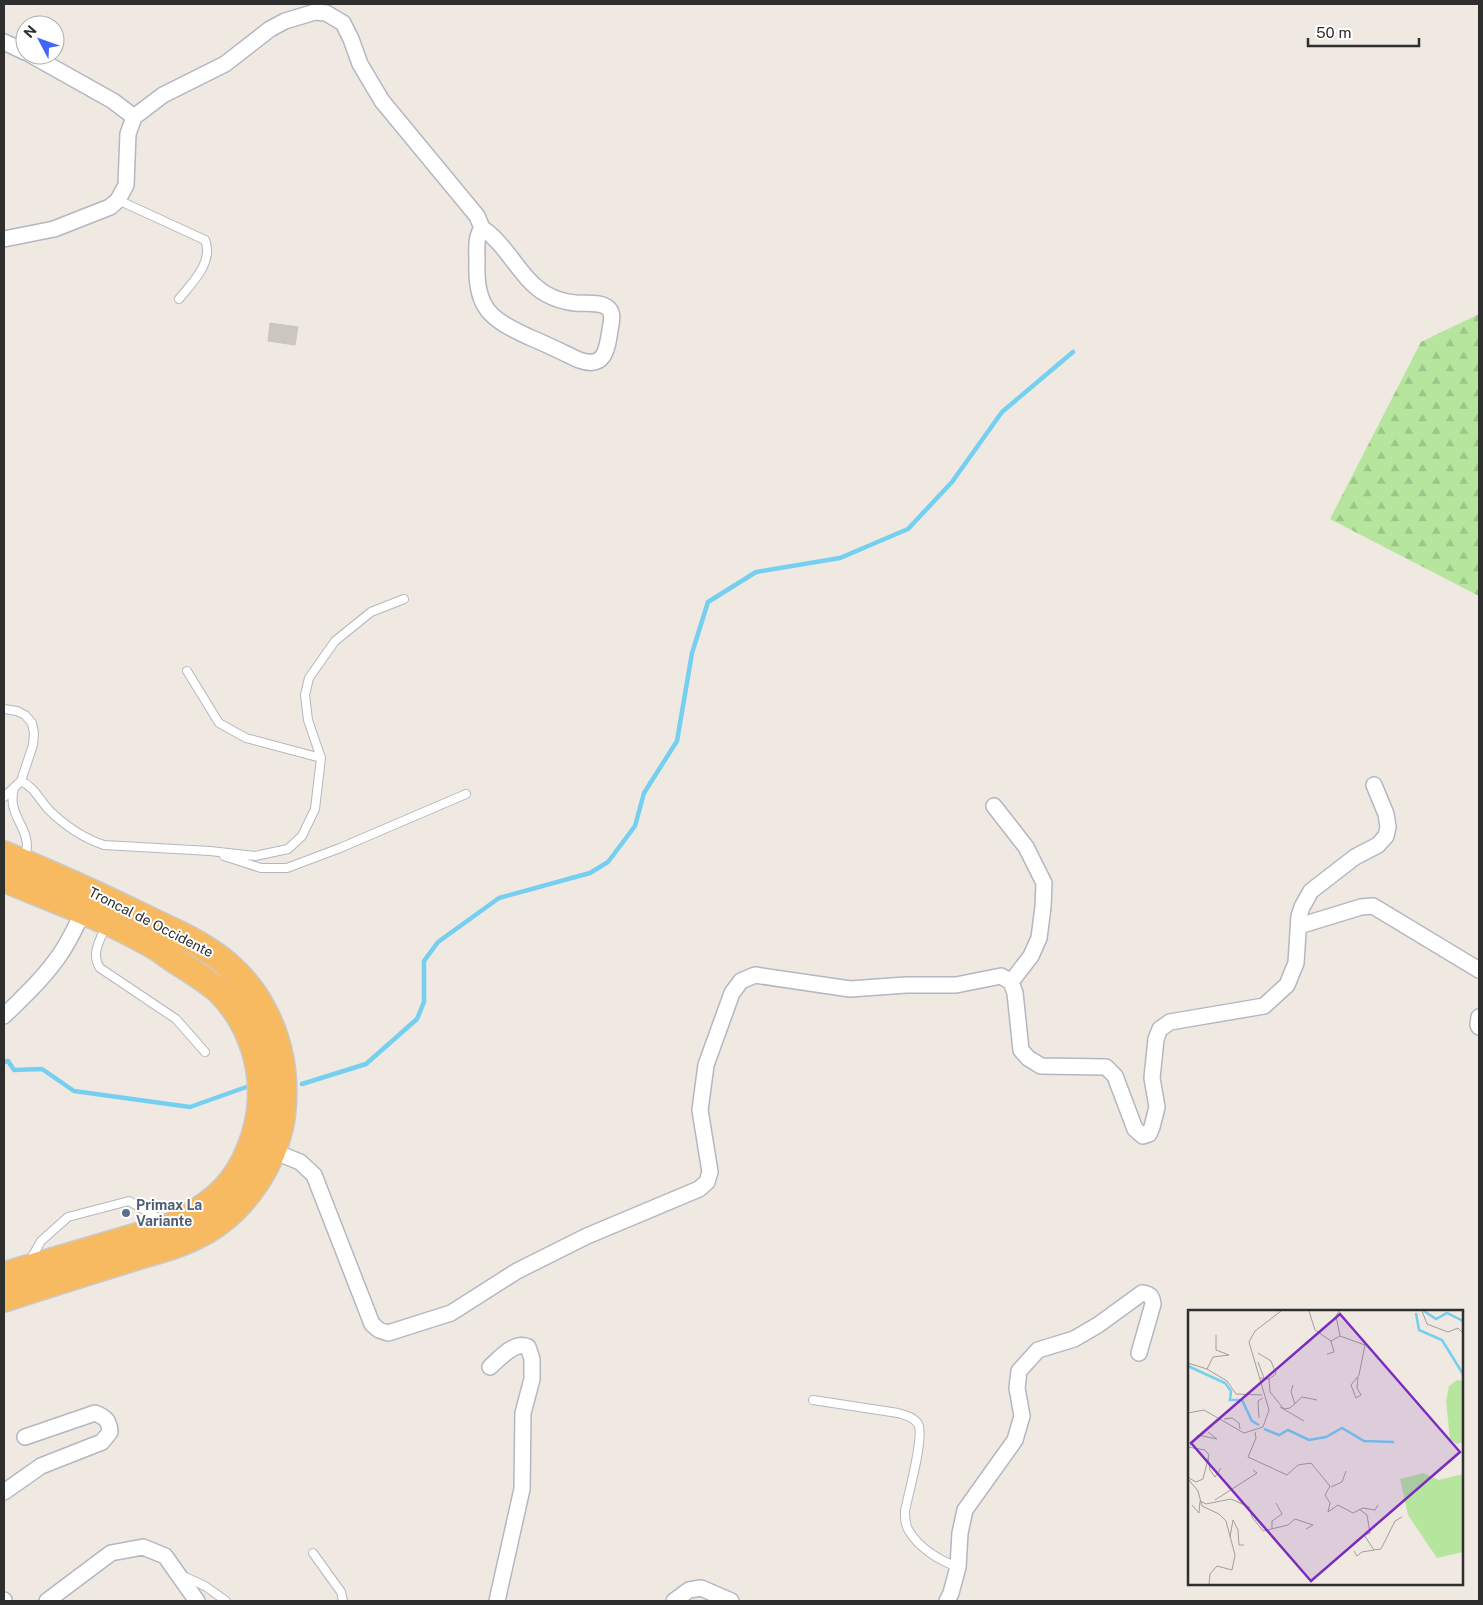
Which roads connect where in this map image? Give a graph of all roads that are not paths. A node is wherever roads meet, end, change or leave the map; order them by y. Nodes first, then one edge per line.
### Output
1 (49, 65) edge
2 (134, 117) junction
3 (118, 200) junction
4 (482, 228) junction
5 (4, 239) edge
6 (179, 299) dead end
7 (404, 598) dead end
8 (187, 671) dead end
9 (4, 709) edge
10 (321, 758) junction
11 (21, 781) junction
12 (1374, 784) dead end
13 (14, 788) junction
14 (466, 794) dead end
15 (4, 797) edge
16 (994, 806) dead end
17 (210, 851) junction
18 (13, 858) edge
19 (4, 879) edge
20 (82, 912) junction
21 (107, 922) junction
22 (1299, 926) junction
23 (1479, 970) edge
24 (1011, 982) junction
25 (4, 1016) edge
26 (1479, 1017) edge
27 (1479, 1026) edge
28 (204, 1052) dead end
29 (273, 1151) junction
30 (172, 1226) junction
31 (14, 1272) edge
32 (4, 1299) edge
33 (1139, 1353) dead end
34 (490, 1367) dead end
35 (813, 1400) dead end
36 (24, 1436) dead end
37 (4, 1492) edge
38 (313, 1554) dead end
39 (958, 1567) junction
40 (177, 1573) junction
41 (47, 1601) edge
42 (197, 1601) edge
43 (226, 1601) edge
44 (343, 1601) edge
45 (497, 1601) edge
46 (674, 1601) edge
47 (731, 1601) edge
48 (947, 1601) edge

1 - 2 street
2 - 3 street
2 - 4 street
3 - 5 street
3 - 6 lane
4 - 4 street
7 - 10 lane
8 - 10 lane
9 - 11 lane
10 - 17 lane
11 - 13 lane
11 - 17 lane
12 - 22 street
13 - 15 lane
13 - 18 lane
14 - 17 lane
16 - 24 street
18 - 29 highway, Troncal de Occidente
19 - 20 highway, Troncal de Occidente
20 - 21 highway, Troncal de Occidente
20 - 25 street
21 - 28 lane
21 - 30 highway, Troncal de Occidente
22 - 23 street
22 - 24 street
24 - 29 street
26 - 27 street
29 - 32 highway, Troncal de Occidente
30 - 31 highway, Troncal de Occidente
30 - 31 lane
33 - 39 street
34 - 45 street
35 - 39 lane
36 - 37 street
38 - 44 lane
39 - 48 street
40 - 41 street
40 - 42 street
40 - 43 lane
46 - 47 street

